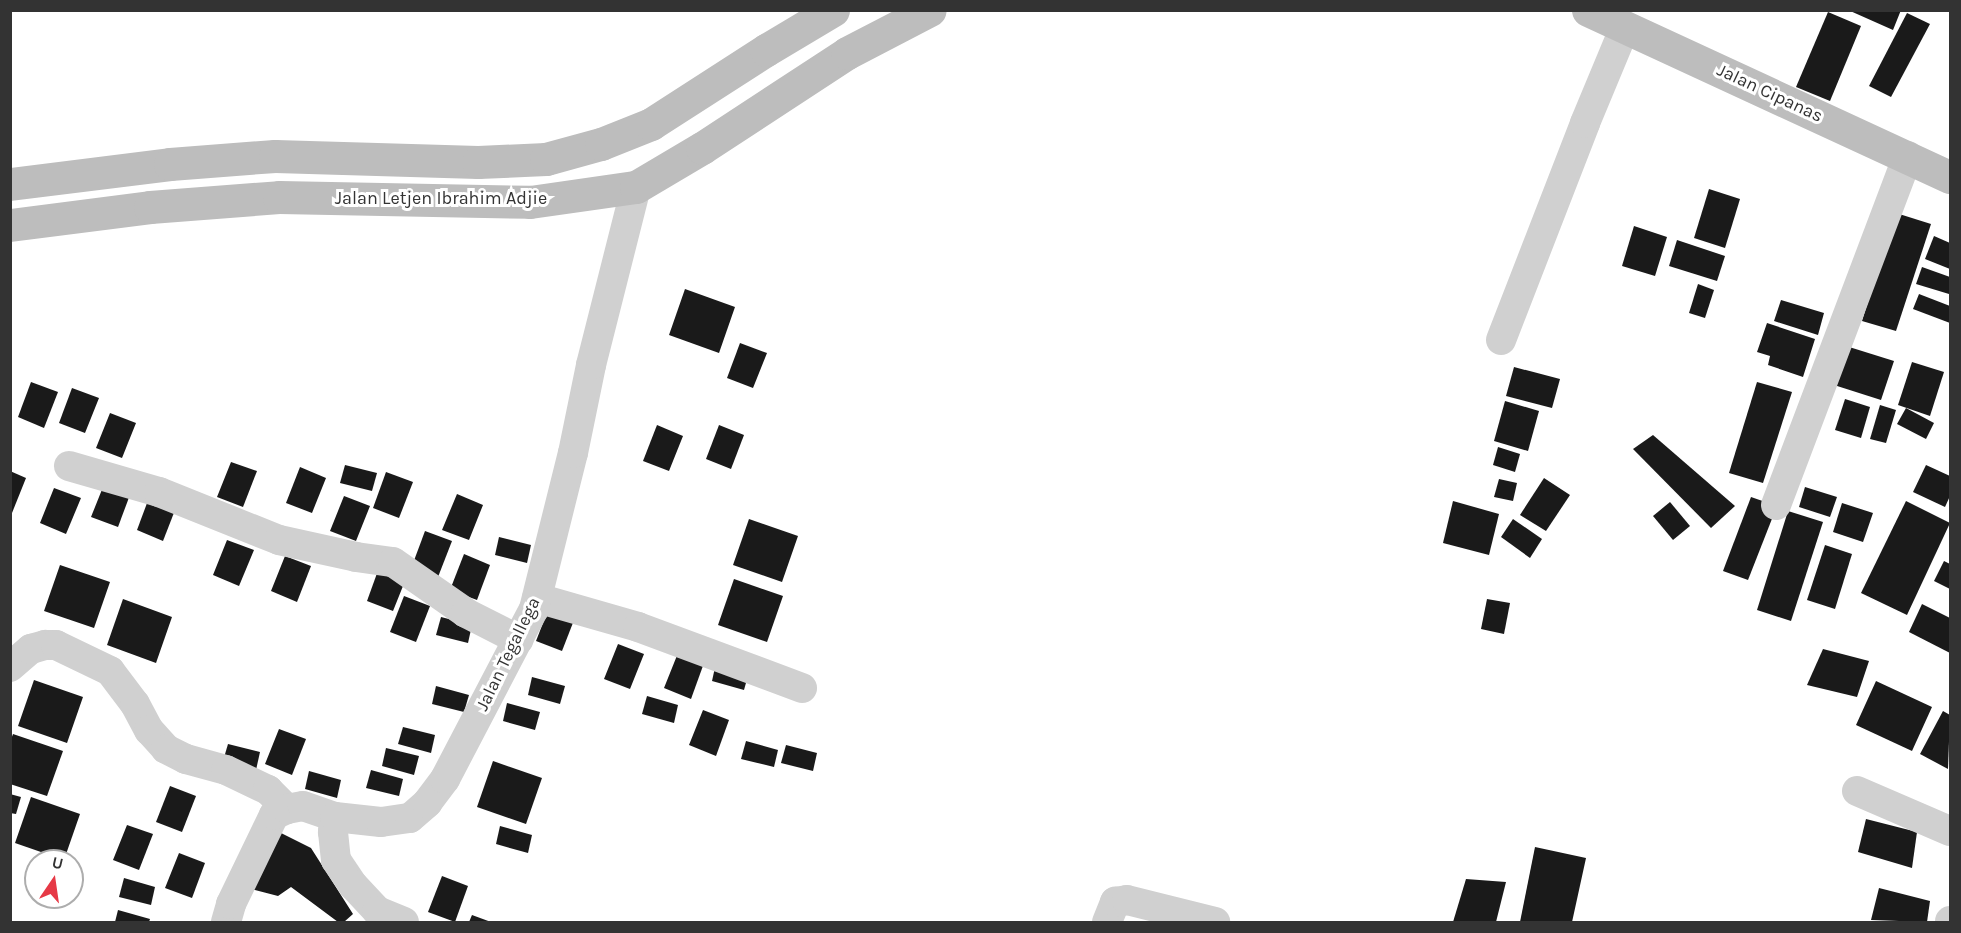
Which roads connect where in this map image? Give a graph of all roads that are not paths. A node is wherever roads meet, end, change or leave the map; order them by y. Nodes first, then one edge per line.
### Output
1 (833, 10) edge
2 (930, 10) edge
3 (1612, 18) edge
4 (275, 156) junction
5 (1908, 156) junction
6 (1950, 177) edge
7 (10, 184) edge
8 (636, 188) junction
9 (279, 197) junction
10 (10, 225) edge
11 (1501, 340) dead end
12 (69, 466) dead end
13 (1776, 505) dead end
14 (537, 598) junction
15 (519, 640) junction
16 (10, 667) edge
17 (802, 688) dead end
18 (1857, 791) dead end
19 (287, 809) junction
20 (335, 817) junction
21 (1950, 831) edge
22 (226, 922) edge
23 (404, 922) edge
24 (1107, 922) edge
25 (1215, 922) edge

1 - 4 street, Jalan Letjen Ibrahim Adjie
2 - 8 street, Jalan Letjen Ibrahim Adjie
3 - 5 street, Jalan Cipanas
3 - 11 street
4 - 7 street, Jalan Letjen Ibrahim Adjie
4 - 9 street
5 - 6 street, Jalan Cipanas
5 - 13 street
8 - 9 street, Jalan Letjen Ibrahim Adjie
8 - 14 street, Jalan Tegallega
9 - 10 street, Jalan Letjen Ibrahim Adjie
12 - 15 street
14 - 15 street, Jalan Tegallega
14 - 17 street
15 - 20 street, Jalan Tegallega
16 - 19 street
18 - 21 street
19 - 20 street, Jalan Tegallega
19 - 22 street
20 - 23 street
24 - 25 street

